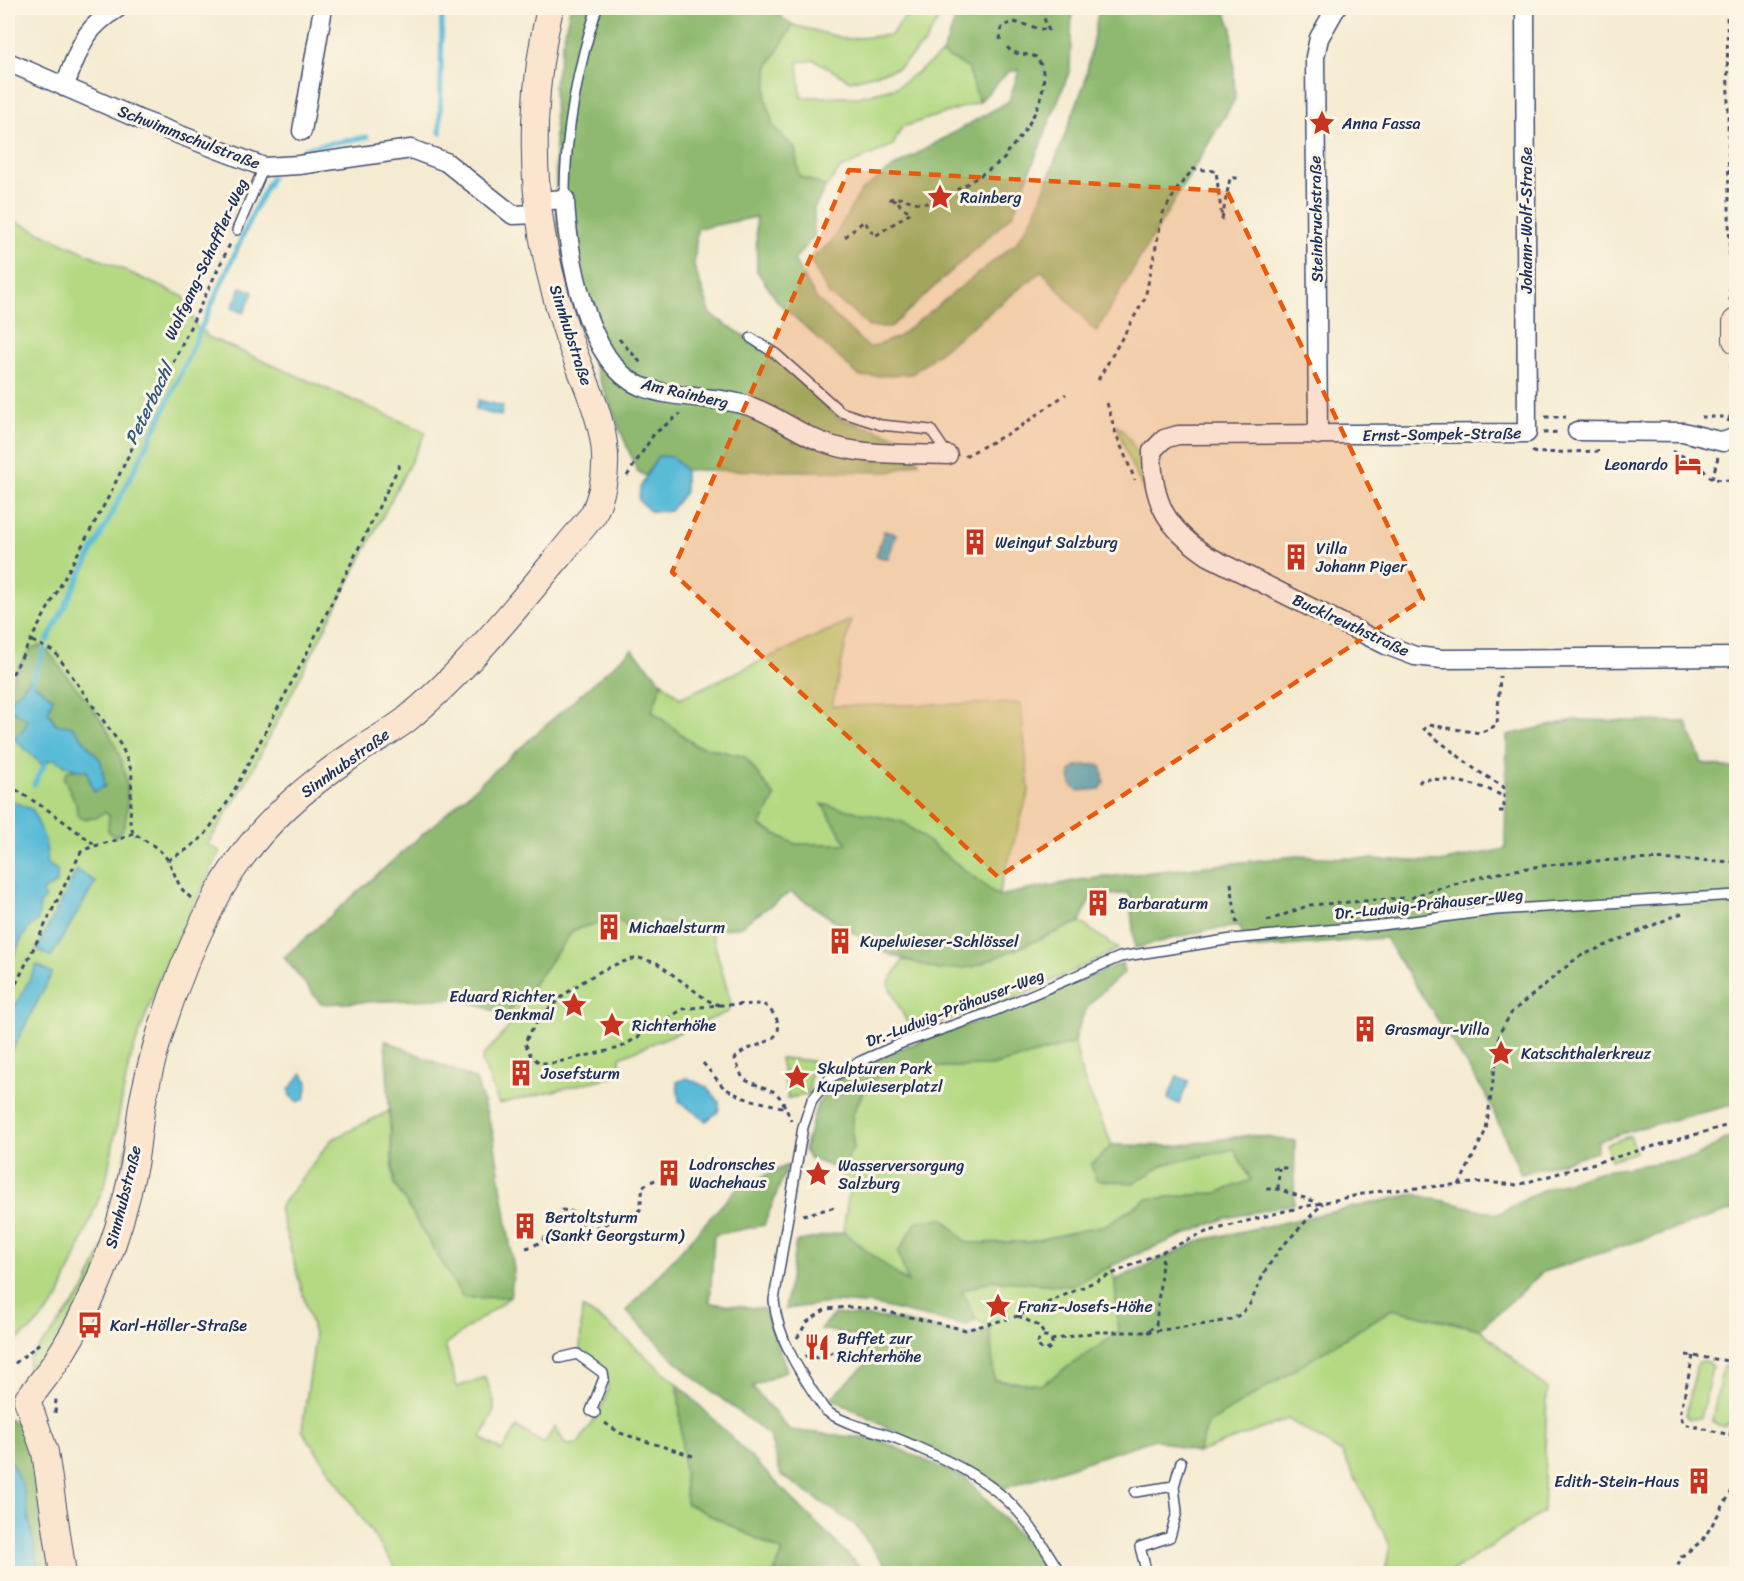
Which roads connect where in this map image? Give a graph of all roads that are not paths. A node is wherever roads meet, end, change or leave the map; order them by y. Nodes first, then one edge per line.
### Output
1 (118, 8) edge
2 (323, 8) edge
3 (550, 8) edge
4 (597, 8) edge
5 (1336, 8) edge
6 (1526, 8) edge
7 (8, 62) edge
8 (64, 87) junction
9 (303, 132) dead end
10 (264, 167) junction
11 (565, 199) junction
12 (538, 207) junction
13 (237, 230) road end
14 (1733, 318) edge
15 (751, 338) dead end
16 (1734, 345) edge
17 (1577, 431) road end
18 (1527, 433) joint
19 (1318, 435) junction
20 (1737, 437) edge
21 (1152, 451) joint
22 (948, 455) joint
23 (1737, 657) edge
24 (1737, 895) edge
25 (560, 1358) dead end
26 (17, 1400) edge
27 (595, 1413) road end
28 (1181, 1462) dead end
29 (1174, 1486) junction
30 (1135, 1492) dead end
31 (1145, 1566) dead end
32 (63, 1574) edge
33 (1062, 1574) edge

1 - 8 street
2 - 9 street
3 - 12 street, Sinnhubstraße
4 - 11 lane, Am Rainberg
5 - 19 street, Steinbruchstraße
6 - 18 street, Johann-Wolf-Straße
7 - 8 street, Schwimmschulstraße
8 - 10 street, Schwimmschulstraße
10 - 12 street, Schwimmschulstraße
10 - 13 lane, Wolfgang-Schaffler-Weg
11 - 12 street
11 - 22 street, Am Rainberg
12 - 26 street, Sinnhubstraße
14 - 16 street
15 - 22 lane
17 - 20 street
18 - 19 street, Ernst-Sompek-Straße
19 - 21 street, Ernst-Sompek-Straße
21 - 23 street, Bucklreuthstraße
24 - 33 lane, Dr.-Ludwig-Prähauser-Weg
25 - 27 lane
26 - 32 street, Sinnhubstraße
28 - 29 lane
29 - 30 lane
29 - 31 lane

